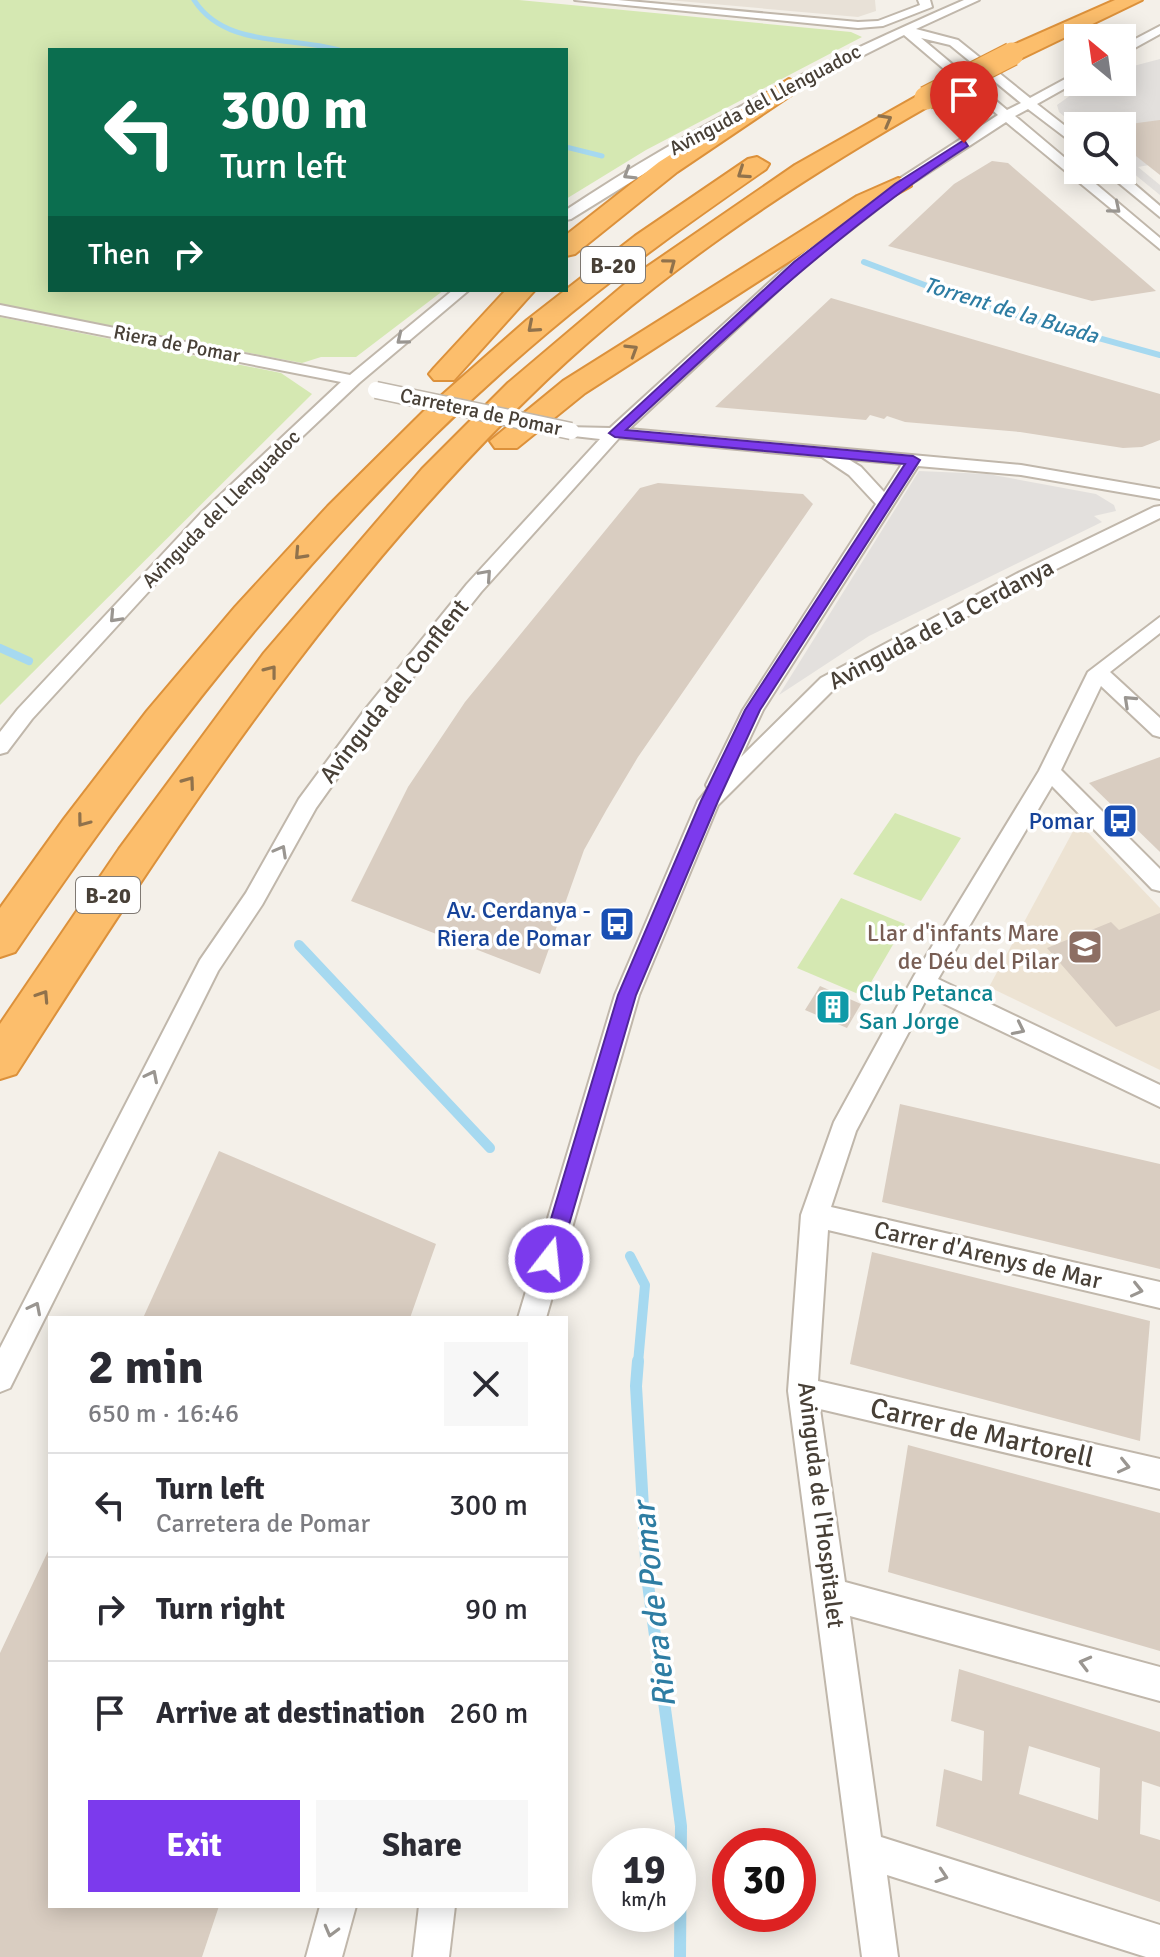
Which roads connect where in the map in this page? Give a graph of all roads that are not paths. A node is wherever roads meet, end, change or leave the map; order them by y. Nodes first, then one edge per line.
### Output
1 (581, 0) edge
2 (597, 0) edge
3 (889, 0) edge
4 (924, 0) edge
5 (973, 0) edge
6 (1132, 0) edge
7 (897, 19) junction
8 (1160, 29) edge
9 (906, 31) junction
10 (980, 43) dead end
11 (1136, 43) edge
12 (919, 71) dead end
13 (1064, 84) edge
14 (789, 86) junction
15 (1031, 103) junction
16 (1006, 116) junction
17 (1064, 131) edge
18 (964, 143) junction
19 (1044, 147) junction
20 (782, 149) dead end
21 (1126, 184) edge
22 (898, 186) junction
23 (1160, 213) edge
24 (568, 215) edge
25 (1160, 245) edge
26 (568, 246) edge
27 (460, 292) edge
28 (519, 292) edge
29 (0, 310) edge
30 (354, 379) junction
31 (615, 433) junction
32 (825, 453) junction
33 (913, 460) junction
34 (1099, 483) junction
35 (1160, 494) edge
36 (353, 496) junction
37 (885, 503) junction
38 (407, 506) junction
39 (1160, 511) edge
40 (1130, 525) junction
41 (1160, 623) edge
42 (1098, 672) junction
43 (1160, 730) edge
44 (0, 747) edge
45 (1050, 771) junction
46 (709, 801) junction
47 (1160, 883) edge
48 (0, 941) edge
49 (923, 983) junction
50 (0, 1061) edge
51 (1160, 1097) edge
52 (815, 1215) junction
53 (1160, 1295) edge
54 (533, 1316) edge
55 (0, 1378) edge
56 (803, 1391) junction
57 (1160, 1474) edge
58 (832, 1595) junction
59 (1160, 1684) edge
60 (868, 1851) junction
61 (337, 1908) edge
62 (437, 1908) edge
63 (1160, 1943) edge
64 (324, 1957) edge
65 (431, 1957) edge
66 (880, 1957) edge

1 - 2 street
2 - 7 street
3 - 7 street
4 - 7 street
5 - 9 street, Avinguda del Llenguadoc
38 -> 6 highway, B-20, bridge
8 - 11 street
9 - 14 street, Avinguda del Llenguadoc
9 - 15 street
9 - 16 street
10 - 12 highway
13 - 15 street, Avinguda del Conflent
14 -> 24 street, Avinguda del Llenguadoc
14 - 26 highway
15 - 16 street, Avinguda del Conflent
15 - 17 street
16 - 18 street, Avinguda del Conflent
16 - 19 street
18 - 19 street, Avinguda del Conflent
18 - 22 street, Avinguda del Conflent
19 -> 25 street
20 -> 36 highway, B-20
21 - 23 street
22 - 31 street, Avinguda del Conflent
38 -> 22 highway
27 -> 30 street, Avinguda del Llenguadoc
28 - 36 highway
29 - 30 street, Riera de Pomar
30 - 31 street, Carretera de Pomar, bridge
30 -> 44 street, Avinguda del Llenguadoc
31 - 32 street, Carretera de Pomar
55 -> 31 street, Avinguda del Conflent
32 - 33 street, Carretera de Pomar
32 - 37 street
33 - 34 street, Carretera de Pomar
33 - 37 street, Avinguda de la Cerdanya
34 - 35 street, Carretera de Pomar
34 - 40 street
36 -> 48 highway, B-20
37 - 46 street, Avinguda de la Cerdanya
50 -> 38 highway, B-20
39 - 40 street, Avinguda de la Cerdanya
40 - 46 street, Avinguda de la Cerdanya
41 - 42 street, Avinguda de l'Hospitalet
43 -> 42 street
42 - 45 street, Avinguda de l'Hospitalet
45 - 47 street
45 - 49 street, Avinguda de l'Hospitalet
46 - 54 street, Avinguda de la Cerdanya
49 -> 51 street
49 - 52 street, Avinguda de l'Hospitalet
52 -> 53 street, Carrer d'Arenys de Mar
52 - 56 street, Avinguda de l'Hospitalet
56 -> 57 street, Carrer de Martorell
56 - 58 street, Avinguda de l'Hospitalet
59 -> 58 street
58 - 60 street, Avinguda de l'Hospitalet
60 -> 63 street
60 - 66 street, Avinguda de l'Hospitalet
61 -> 64 street
62 - 65 street

